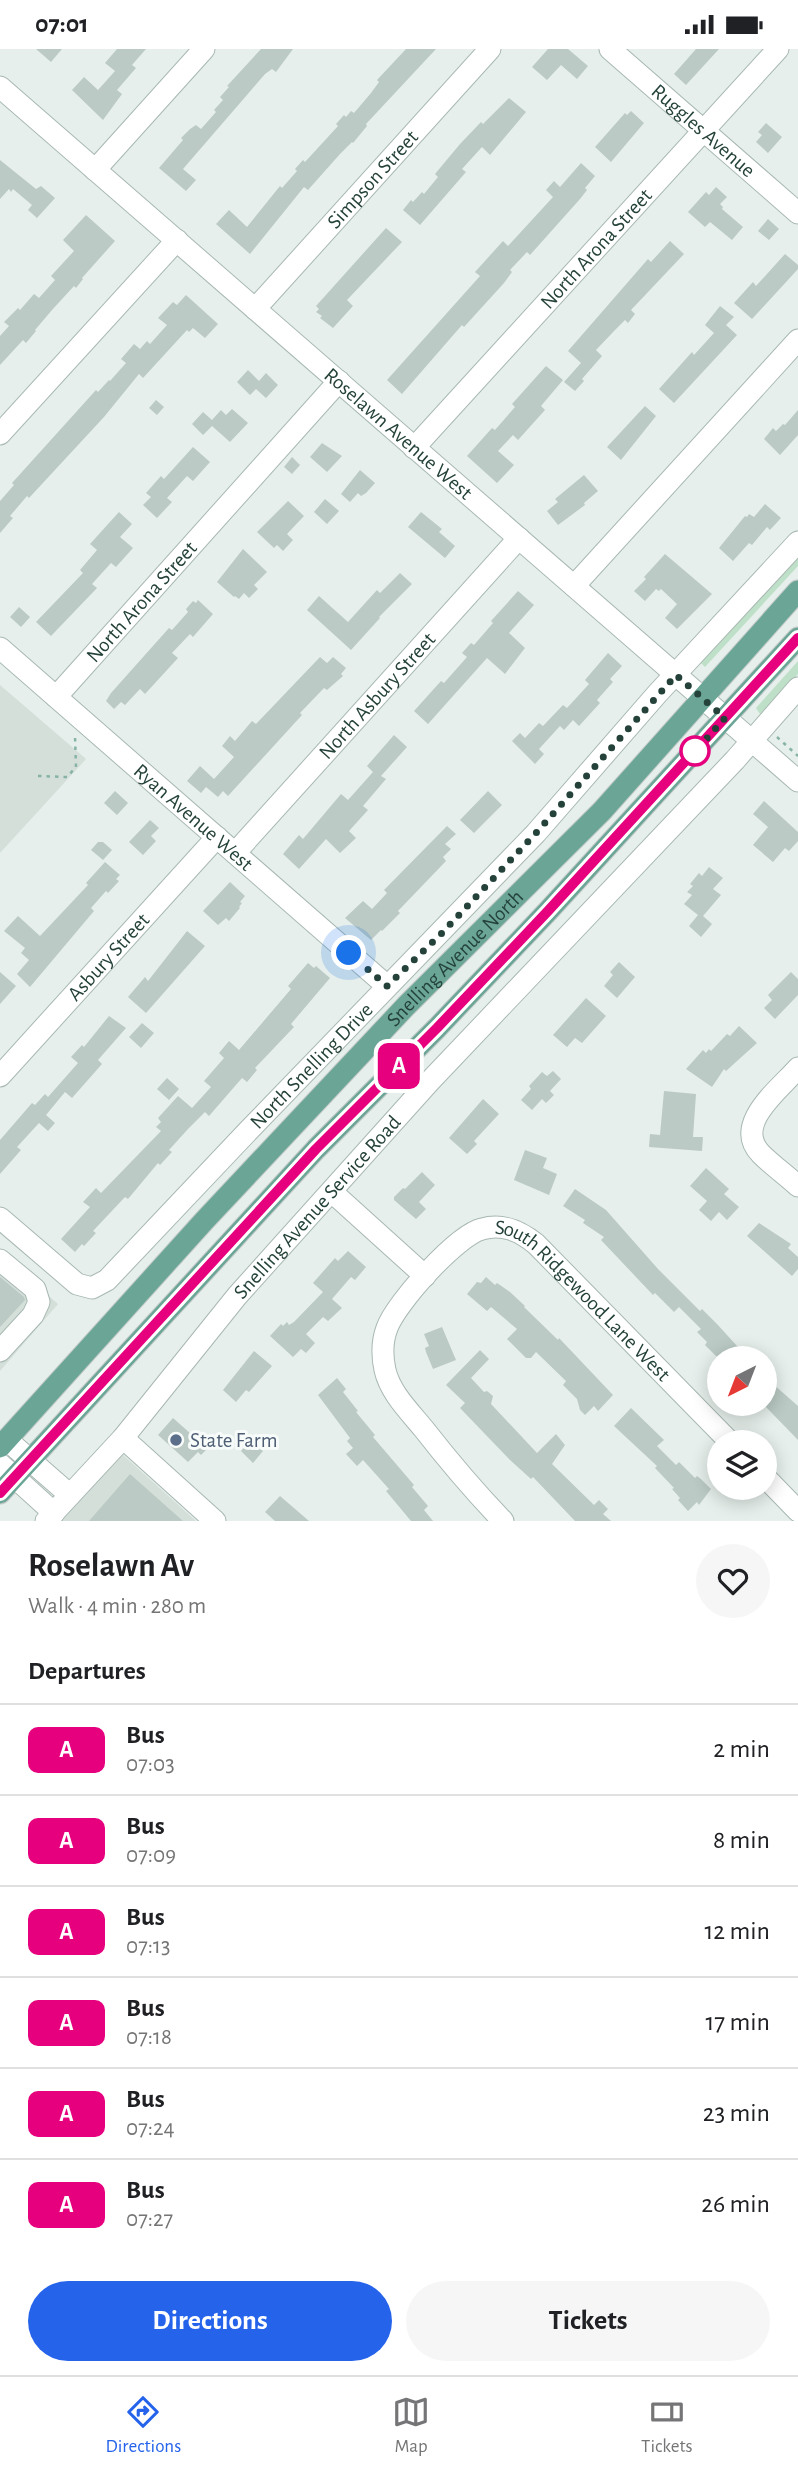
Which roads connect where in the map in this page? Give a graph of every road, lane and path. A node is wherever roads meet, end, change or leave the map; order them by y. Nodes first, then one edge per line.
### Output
1 (204, 49) edge
2 (490, 49) edge
3 (610, 49) edge
4 (778, 49) edge
5 (0, 87) edge
6 (704, 131) junction
7 (95, 170) junction
8 (798, 213) edge
9 (177, 240) junction
10 (255, 309) junction
11 (798, 340) edge
12 (339, 381) junction
13 (0, 434) edge
14 (414, 448) junction
15 (519, 538) junction
16 (798, 541) edge
17 (574, 586) junction
18 (798, 591) edge
19 (798, 638) edge
20 (0, 648) edge
21 (676, 675) junction
22 (798, 688) edge
23 (56, 697) junction
24 (702, 698) junction
25 (74, 712) junction
26 (725, 718) junction
27 (776, 736) dead end
28 (751, 741) junction
29 (798, 756) edge
30 (38, 776) dead end
31 (798, 781) edge
32 (217, 837) junction
33 (235, 853) junction
34 (387, 986) junction
35 (798, 1069) edge
36 (0, 1076) edge
37 (798, 1186) edge
38 (332, 1192) junction
39 (0, 1218) edge
40 (0, 1260) edge
41 (425, 1276) junction
42 (0, 1350) edge
43 (718, 1430) edge
44 (123, 1438) junction
45 (4, 1444) edge
46 (30, 1461) junction
47 (5, 1478) edge
48 (777, 1489) edge
49 (70, 1495) junction
50 (798, 1511) edge
51 (50, 1517) edge
52 (215, 1521) edge
53 (503, 1521) edge

1 - 7 street
2 - 10 street, Simpson Street
3 - 6 street, Ruggles Avenue
4 - 6 street, North Arona Street
5 - 7 street, Roselawn Avenue West
6 - 8 street, Ruggles Avenue
6 - 14 street, North Arona Street
7 - 9 street, Roselawn Avenue West
9 - 10 street, Roselawn Avenue West
9 - 13 street
10 - 12 street, Roselawn Avenue West
11 - 17 street
12 - 14 street, Roselawn Avenue West
12 - 23 street, North Arona Street
14 - 15 street, Roselawn Avenue West
15 - 17 street, Roselawn Avenue West
15 - 33 street, North Asbury Street
16 - 21 street, North Snelling Drive
17 - 21 street, Roselawn Avenue West
18 - 24 main road, Snelling Avenue North
19 - 26 main road, Snelling Avenue North
20 - 23 street, Ryan Avenue West
21 - 24 street, Roselawn Avenue West
21 - 34 street, North Snelling Drive
22 - 28 street, Snelling Avenue Service Road
23 - 25 street, Ryan Avenue West
24 - 26 street, Roselawn Avenue West
24 - 45 main road, Snelling Avenue North
25 - 30 path
25 - 32 street, Ryan Avenue West
26 - 28 street, Roselawn Avenue West
26 - 46 main road, Snelling Avenue North
27 - 29 path
28 - 31 street, Roselawn Avenue West
28 - 38 street, Snelling Avenue Service Road
32 - 33 street, Ryan Avenue West
32 - 36 street, Asbury Street
33 - 34 street, Ryan Avenue West
34 - 39 street, North Snelling Drive
35 - 37 street
38 - 41 street
38 - 44 street, Snelling Avenue Service Road
40 - 42 street
41 - 43 street, South Ridgewood Lane West
41 - 53 street, South Ridgewood Lane West
44 - 49 street, Snelling Avenue Service Road
44 - 52 street
45 - 46 street
46 - 47 main road, Snelling Avenue North
46 - 49 street
47 - 51 street
48 - 50 street
49 - 51 street, Snelling Avenue Service Road

